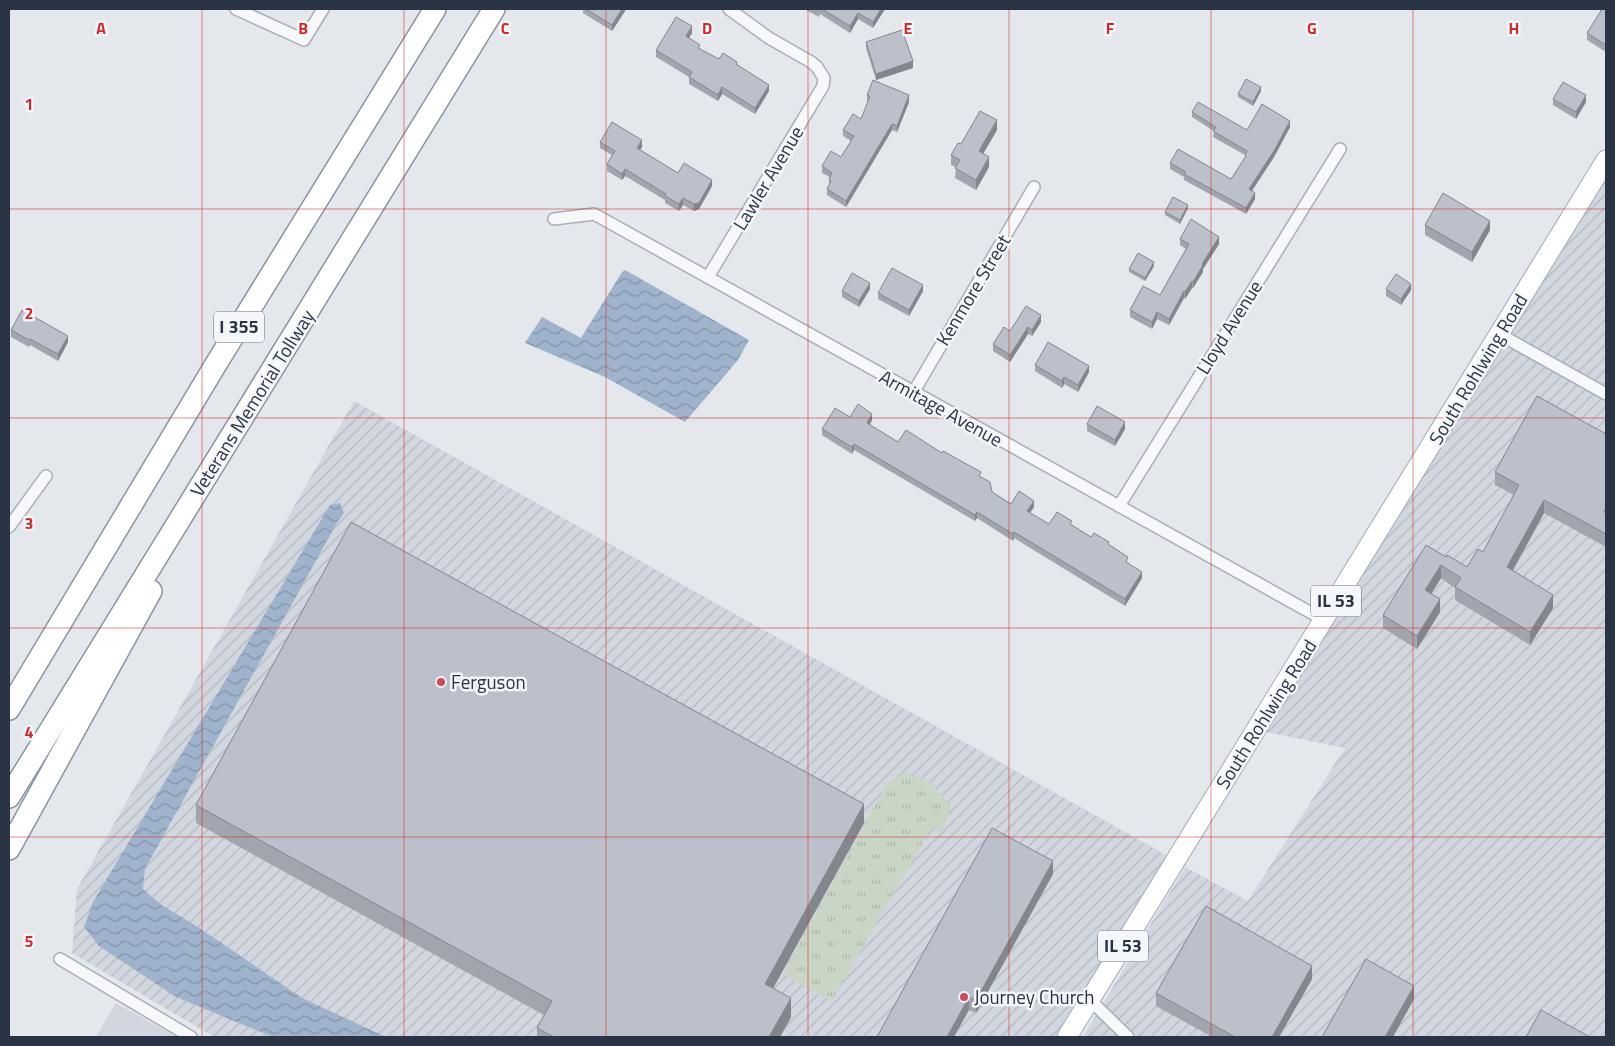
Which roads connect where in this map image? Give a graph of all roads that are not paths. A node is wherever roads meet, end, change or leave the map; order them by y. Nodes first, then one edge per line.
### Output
1 (236, 9) edge
2 (323, 9) edge
3 (435, 9) edge
4 (494, 9) edge
5 (729, 9) edge
6 (1340, 149) dead end
7 (1606, 160) edge
8 (1034, 187) dead end
9 (554, 219) dead end
10 (708, 277) junction
11 (1499, 334) junction
12 (913, 393) junction
13 (1606, 394) edge
14 (233, 434) junction
15 (46, 476) dead end
16 (1119, 506) junction
17 (9, 528) edge
18 (1324, 620) junction
19 (47, 647) junction
20 (9, 697) edge
21 (9, 710) edge
22 (9, 797) edge
23 (9, 849) edge
24 (60, 959) dead end
25 (1090, 1000) junction
26 (192, 1037) edge
27 (1067, 1037) edge
28 (1128, 1037) edge

1 - 2 street
3 - 19 highway, I 355
4 - 14 highway, Veterans Memorial Tollway / I 355
5 - 10 street, Lawler Avenue
6 - 16 street, Lloyd Avenue
7 - 11 main road, South Rohlwing Road / IL 53
8 - 12 street, Kenmore Street
9 - 10 street, Armitage Avenue
10 - 12 street, Armitage Avenue
11 - 13 street
11 - 18 main road, South Rohlwing Road / IL 53
12 - 16 street, Armitage Avenue
14 - 22 highway, Veterans Memorial Tollway / I 355
14 - 23 highway
15 - 17 street
16 - 18 street, Armitage Avenue
18 - 25 main road, South Rohlwing Road / IL 53
19 - 20 highway
19 - 21 highway, I 355
24 - 26 street
25 - 27 main road, South Rohlwing Road / IL 53
25 - 28 street

